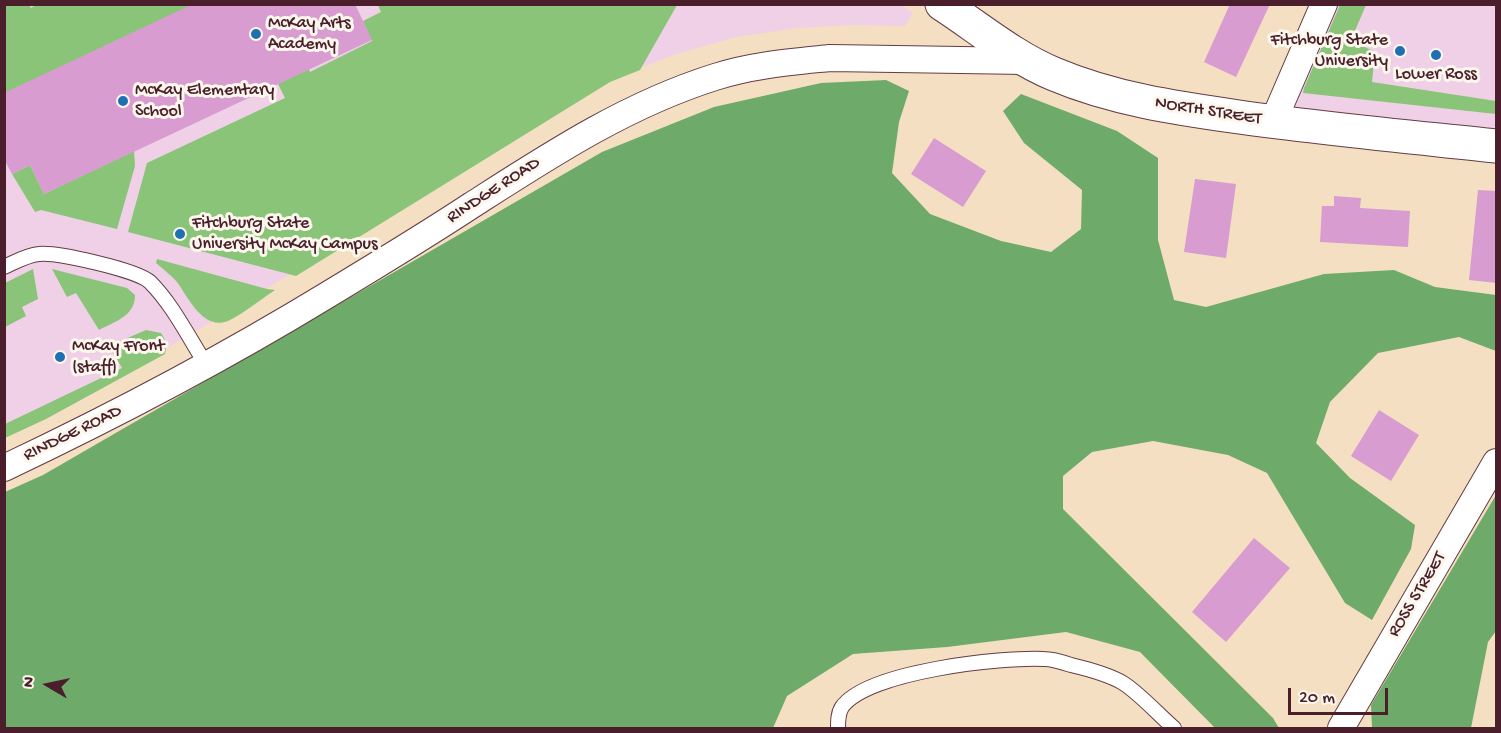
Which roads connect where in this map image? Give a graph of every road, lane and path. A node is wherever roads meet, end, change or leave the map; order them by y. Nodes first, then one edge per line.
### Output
1 (942, 4) edge
2 (1324, 4) edge
3 (1026, 61) junction
4 (1273, 122) junction
5 (1497, 146) edge
6 (4, 267) edge
7 (207, 366) junction
8 (1497, 462) edge
9 (4, 468) edge
10 (838, 729) edge
11 (1174, 729) edge
12 (1341, 729) edge

1 - 3 street, NORTH STREET
2 - 4 street
3 - 4 street, NORTH STREET
3 - 7 street, RINDGE ROAD
4 - 5 street, NORTH STREET
6 - 7 lane
7 - 9 street, RINDGE ROAD
8 - 12 street, ROSS STREET
10 - 11 lane

